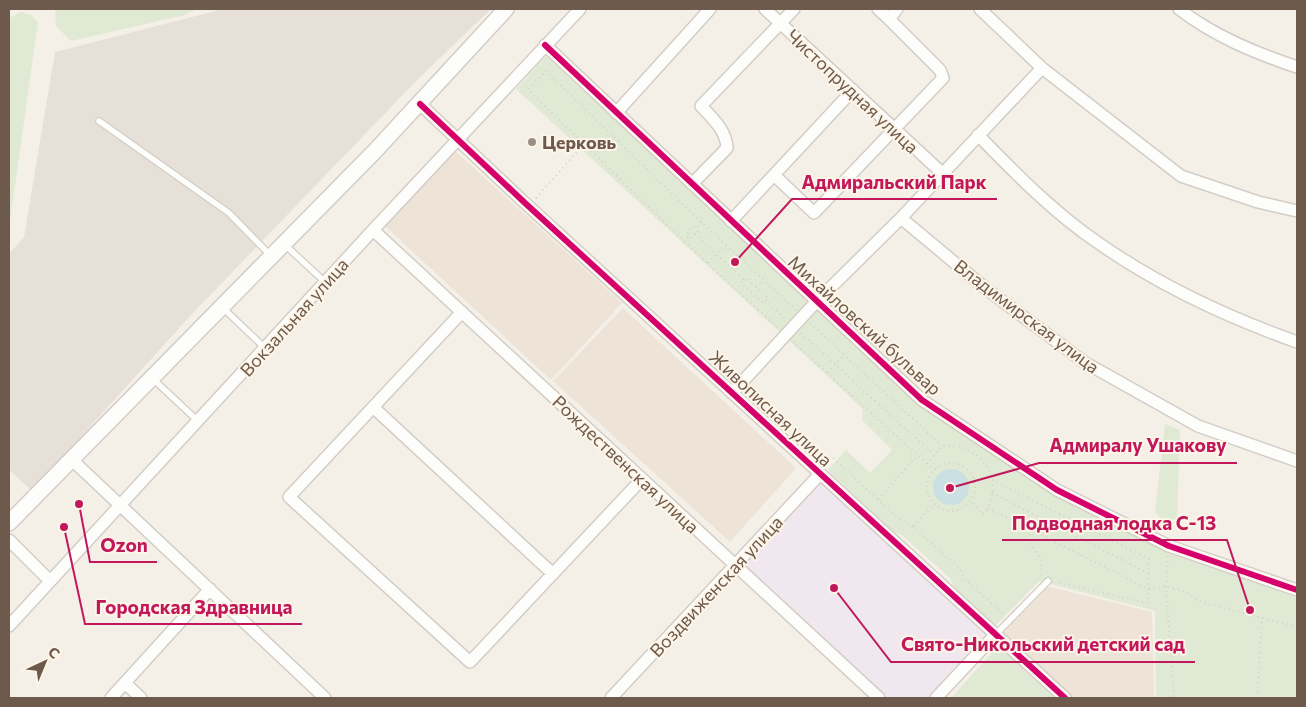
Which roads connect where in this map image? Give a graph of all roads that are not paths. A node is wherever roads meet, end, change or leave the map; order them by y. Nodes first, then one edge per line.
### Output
1 (506, 9) edge
2 (580, 9) edge
3 (710, 9) edge
4 (765, 9) edge
5 (794, 9) edge
6 (878, 9) edge
7 (897, 9) edge
8 (980, 9) edge
9 (1179, 9) edge
10 (889, 18) junction
11 (780, 24) junction
12 (545, 45) junction
13 (1042, 68) junction
14 (1297, 68) edge
15 (853, 90) junction
16 (420, 104) junction
17 (616, 113) junction
18 (99, 120) dead end
19 (894, 129) junction
20 (978, 135) junction
21 (458, 138) junction
22 (942, 173) junction
23 (774, 175) junction
24 (692, 184) junction
25 (1297, 210) edge
26 (901, 218) junction
27 (731, 221) junction
28 (373, 230) junction
29 (284, 243) junction
30 (271, 256) junction
31 (325, 282) junction
32 (816, 302) junction
33 (221, 306) junction
34 (462, 312) junction
35 (1297, 342) edge
36 (265, 348) junction
37 (152, 377) junction
38 (732, 393) junction
39 (373, 407) junction
40 (198, 421) junction
41 (71, 459) junction
42 (1297, 461) edge
43 (820, 474) junction
44 (642, 479) junction
45 (122, 505) junction
46 (9, 523) edge
47 (9, 540) edge
48 (736, 564) junction
49 (553, 574) junction
50 (50, 581) junction
51 (1048, 581) road end
52 (210, 589) junction
53 (1297, 590) edge
54 (9, 626) edge
55 (995, 635) junction
56 (125, 683) junction
57 (111, 698) edge
58 (141, 698) edge
59 (325, 698) edge
60 (611, 698) edge
61 (879, 698) edge
62 (936, 698) edge
63 (1065, 698) edge

1 - 16 main road
2 - 12 street, Вокзальная улица
3 - 17 street
4 - 11 street, Чистопрудная улица
5 - 11 street
6 - 10 street
7 - 10 street
8 - 13 street
9 - 14 street
10 - 19 street
11 - 15 street, Чистопрудная улица
11 - 24 street
12 - 17 street, Михайловский бульвар
12 - 21 street, Вокзальная улица
13 - 20 street
13 - 25 street
15 - 19 street, Чистопрудная улица
15 - 23 street
16 - 21 street, Живописная улица
16 - 29 main road
17 - 24 street, Михайловский бульвар
18 - 30 lane
19 - 22 street, Чистопрудная улица
19 - 23 street
20 - 22 street
20 - 35 street
21 - 28 street, Вокзальная улица
21 - 38 street, Живописная улица
22 - 26 street
23 - 27 street
24 - 27 street, Михайловский бульвар
26 - 32 street
26 - 42 street, Владимирская улица
27 - 32 street, Михайловский бульвар
28 - 31 street, Вокзальная улица
28 - 34 street, Рождественская улица
29 - 30 main road
29 - 31 lane
30 - 33 main road
31 - 36 street, Вокзальная улица
32 - 38 street
32 - 53 street, Михайловский бульвар
33 - 36 lane
33 - 37 main road
34 - 39 street
34 - 44 street, Рождественская улица
36 - 40 street, Вокзальная улица
37 - 40 lane
37 - 41 main road
38 - 43 street, Живописная улица
39 - 49 street
39 - 49 street
40 - 45 street, Вокзальная улица
41 - 45 street
41 - 46 main road
43 - 48 street, Воздвиженская улица
43 - 55 street, Живописная улица
44 - 48 street, Рождественская улица
44 - 49 street
45 - 50 street, Вокзальная улица
45 - 52 street
47 - 50 street
48 - 60 street, Воздвиженская улица
48 - 61 street, Рождественская улица
50 - 54 street, Вокзальная улица
51 - 55 lane
52 - 56 street
52 - 59 street
55 - 62 street
55 - 63 street, Живописная улица
56 - 57 street
56 - 58 street

